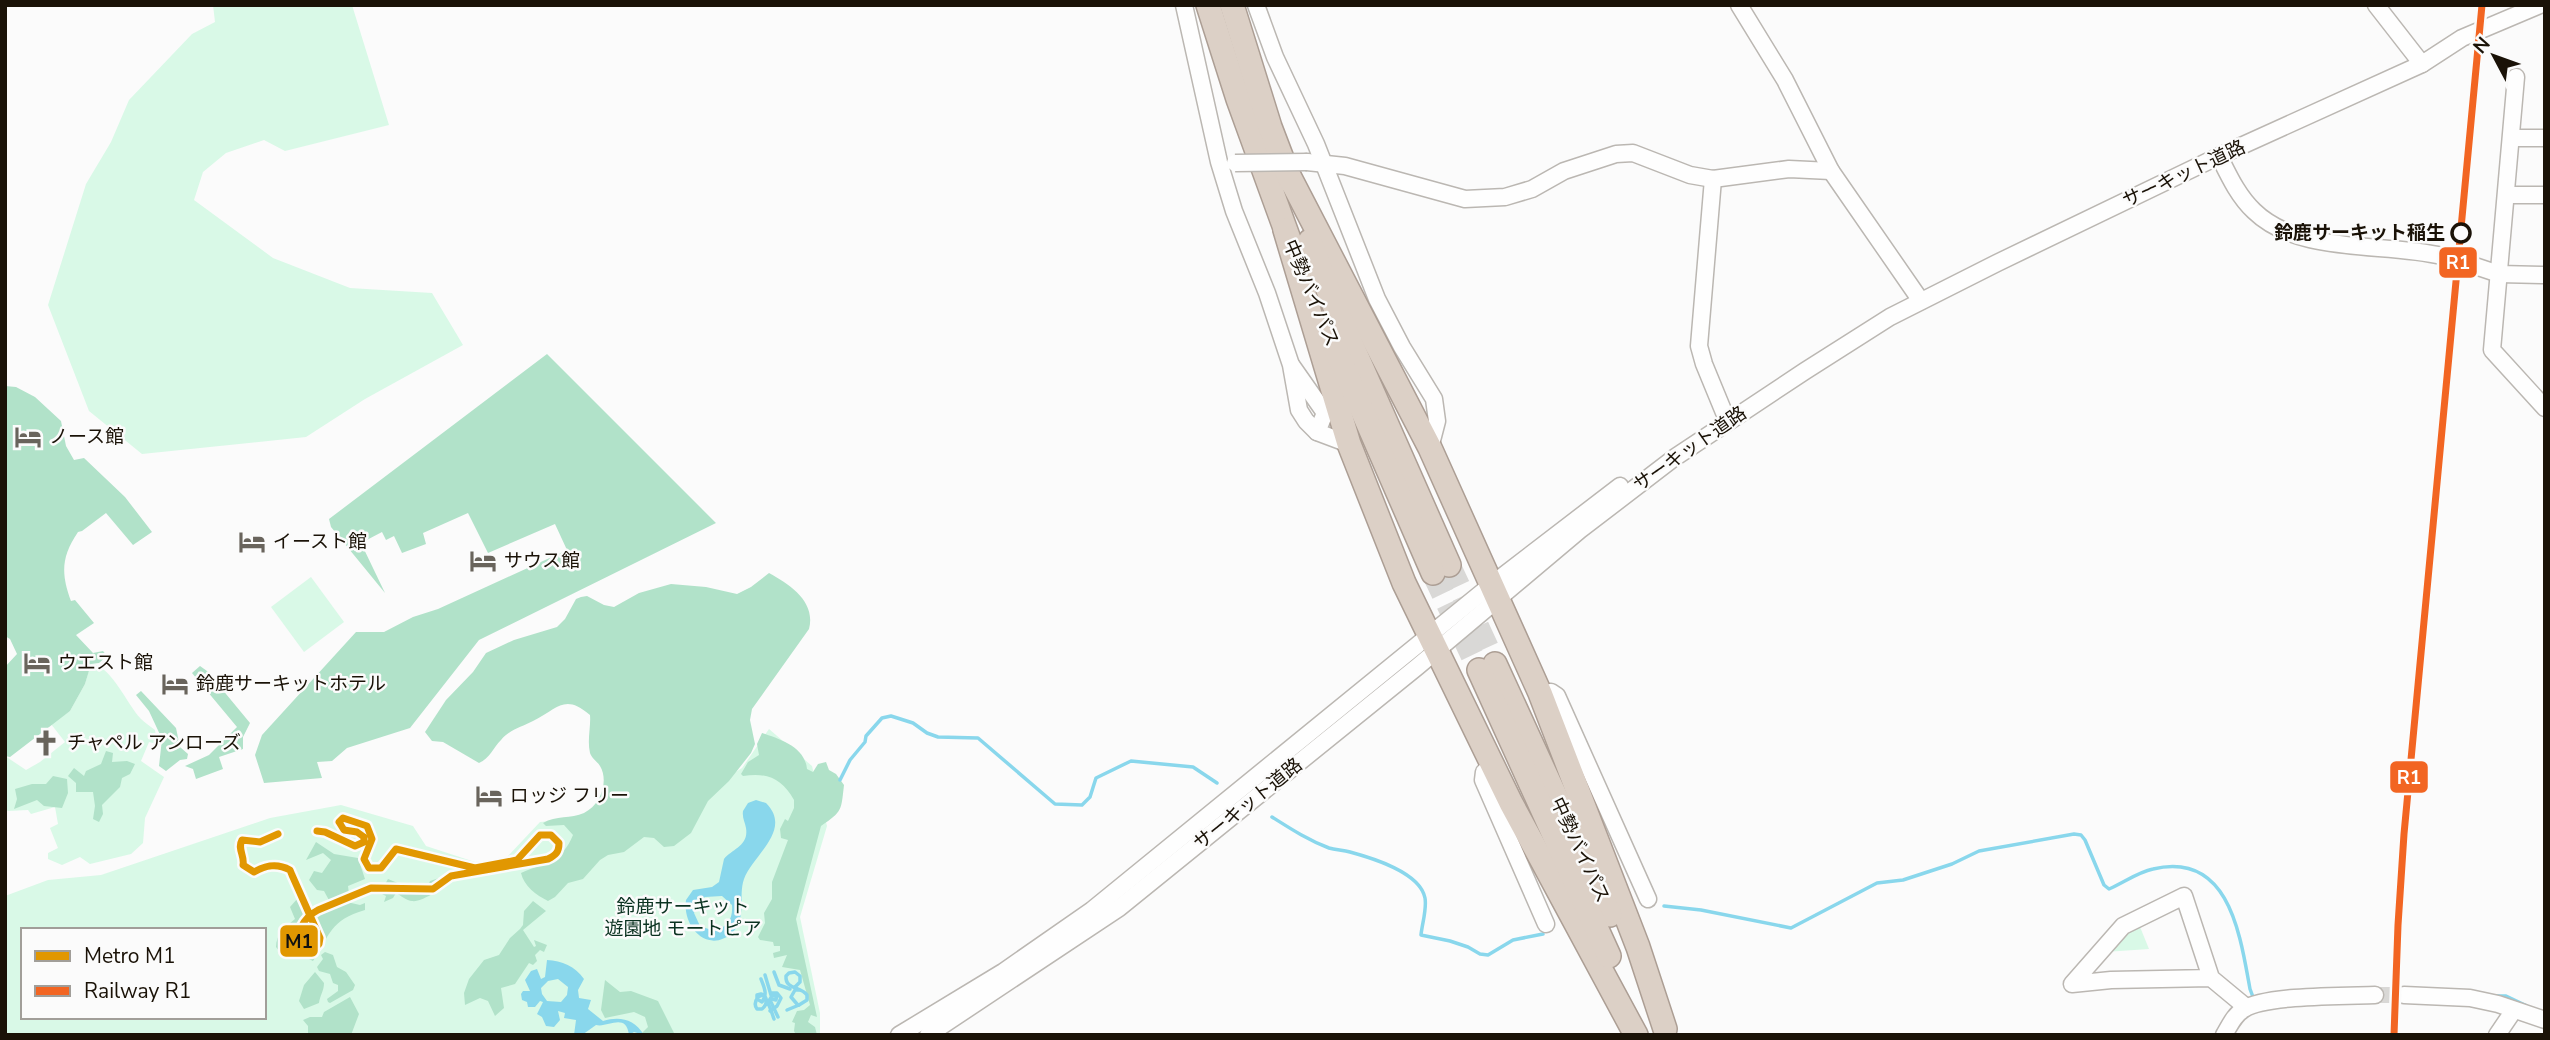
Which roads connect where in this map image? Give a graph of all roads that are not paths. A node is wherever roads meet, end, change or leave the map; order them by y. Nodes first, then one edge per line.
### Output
1 (1184, 5) edge
2 (1208, 5) edge
3 (1232, 5) edge
4 (1256, 5) edge
5 (1739, 5) edge
6 (2376, 5) edge
7 (2540, 5) edge
8 (2421, 64) junction
9 (2516, 78) dead end
10 (2512, 138) junction
11 (2545, 138) edge
12 (2219, 156) junction
13 (1235, 163) dead end
14 (1324, 163) junction
15 (1297, 167) junction
16 (1831, 171) junction
17 (1713, 179) junction
18 (2507, 195) junction
19 (2545, 195) edge
20 (1285, 230) junction
21 (2442, 256) tunnel mouth
22 (2500, 274) junction
23 (2545, 275) edge
24 (2498, 299) junction
25 (1921, 301) junction
26 (1890, 317) junction
27 (2545, 408) edge
28 (1725, 415) junction
29 (1349, 444) junction
30 (1430, 448) junction
31 (1494, 592) junction
32 (1434, 642) junction
33 (1487, 667) tunnel mouth
34 (1540, 693) junction
35 (1492, 765) junction
36 (1648, 900) dead end
37 (1546, 924) dead end
38 (2211, 978) junction
39 (2375, 995) tunnel mouth
40 (2404, 995) tunnel mouth
41 (2246, 1007) junction
42 (2514, 1010) junction
43 (2545, 1020) edge
44 (1659, 1033) edge
45 (901, 1034) edge
46 (928, 1035) edge
47 (1636, 1035) edge
48 (2224, 1035) edge
49 (2497, 1035) edge

1 - 29 street
2 - 20 highway, 中勢バイパス
3 - 15 highway, 中勢バイパス
4 - 14 street
5 - 16 street
6 - 8 street
7 - 8 street, サーキット道路
8 - 12 street, サーキット道路
9 - 10 street
10 - 11 street
10 - 18 street
12 - 21 street
12 - 25 street, サーキット道路
13 - 15 street, bridge
14 - 15 street
14 - 17 street
14 - 30 street
15 - 20 highway, 中勢バイパス
15 - 30 highway
16 - 17 street
16 - 25 street
17 - 28 street
18 - 19 street
18 - 22 street
20 - 29 highway
22 - 23 street
22 - 24 street
22 - 24 street
24 - 27 street
25 - 26 street, サーキット道路
26 - 28 street
26 - 31 street, サーキット道路
28 - 31 street
29 - 32 highway
30 - 31 highway
31 - 32 street
31 - 34 highway
32 - 35 highway
32 - 45 street, サーキット道路
32 - 46 street, サーキット道路
33 - 44 highway, 中勢バイパス
34 - 36 street
34 - 44 highway
35 - 37 street
35 - 47 highway
38 - 38 street
38 - 41 street
39 - 41 street
40 - 42 street
41 - 48 street
42 - 43 street
42 - 49 street

